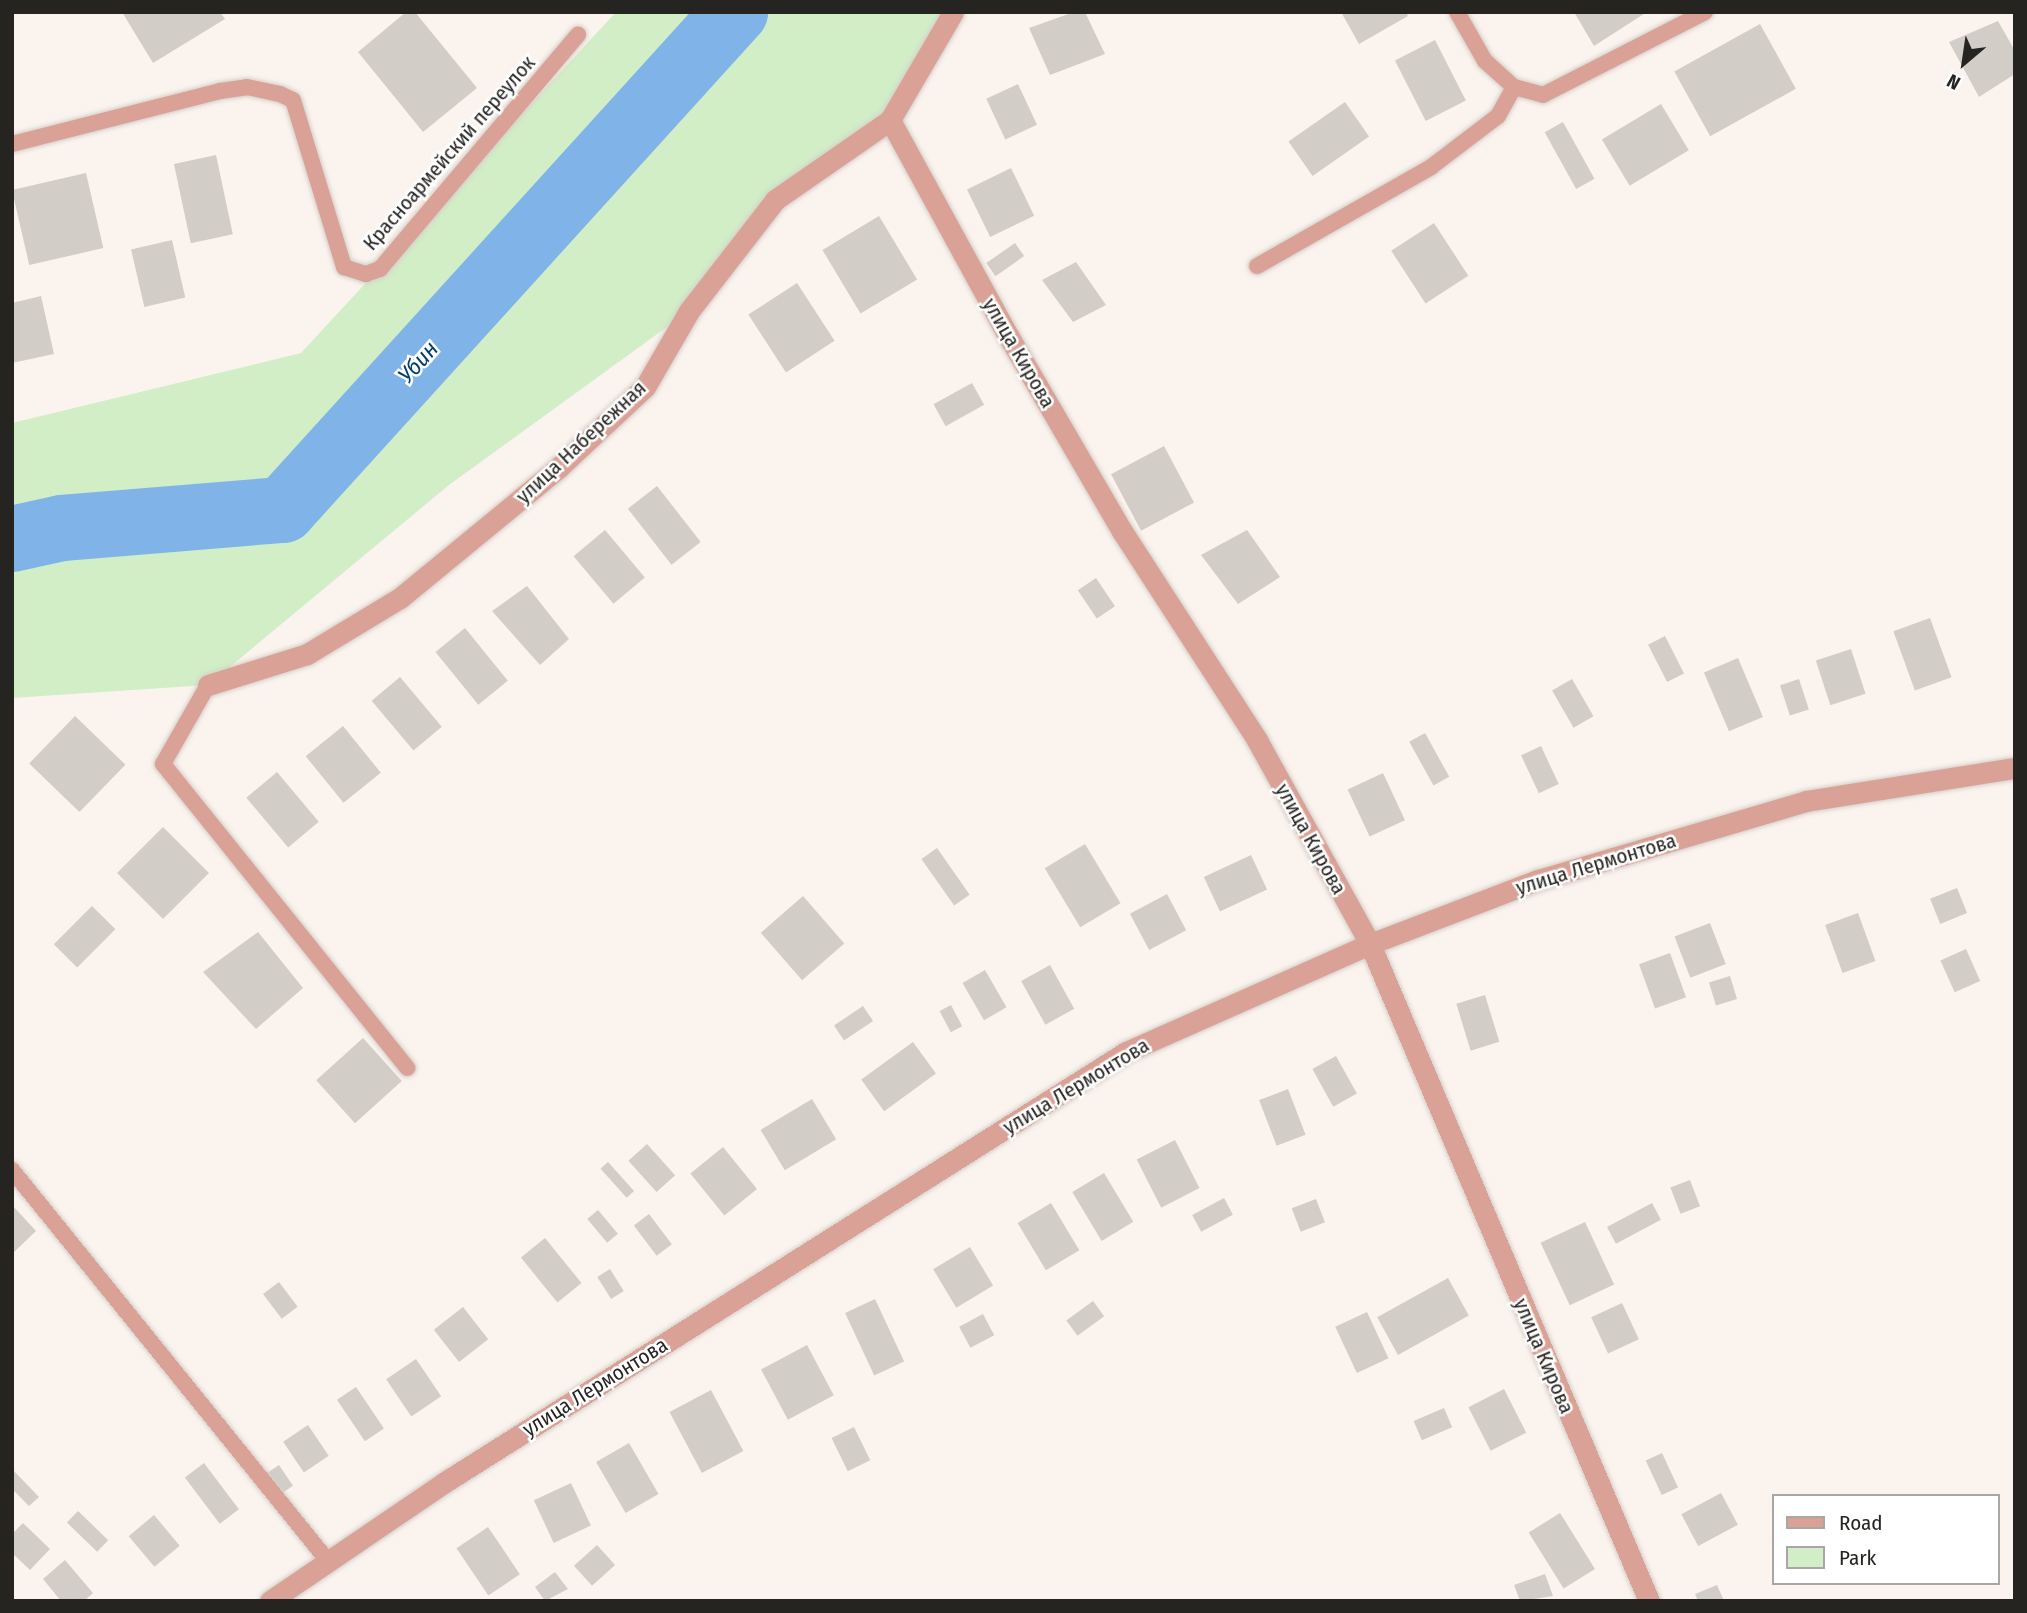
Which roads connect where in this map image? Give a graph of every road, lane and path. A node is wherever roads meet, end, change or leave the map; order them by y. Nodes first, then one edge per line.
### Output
1 (953, 12) edge
2 (1457, 12) edge
3 (1705, 12) edge
4 (578, 35) dead end
5 (1514, 87) junction
6 (890, 120) junction
7 (12, 144) edge
8 (1257, 267) dead end
9 (208, 685) joint
10 (2015, 768) edge
11 (1370, 944) junction
12 (407, 1068) dead end
13 (12, 1170) edge
14 (328, 1561) junction
15 (270, 1601) edge
16 (1649, 1601) edge

1 - 6 street, улица Набережная
2 - 5 lane
3 - 5 lane
4 - 7 lane, Красноармейский переулок
5 - 8 lane
6 - 9 street, улица Набережная
6 - 11 street, улица Кирова
9 - 12 lane
10 - 11 street, улица Лермонтова
11 - 14 street, улица Лермонтова
11 - 16 street, улица Кирова
13 - 14 lane
14 - 15 street, улица Лермонтова

